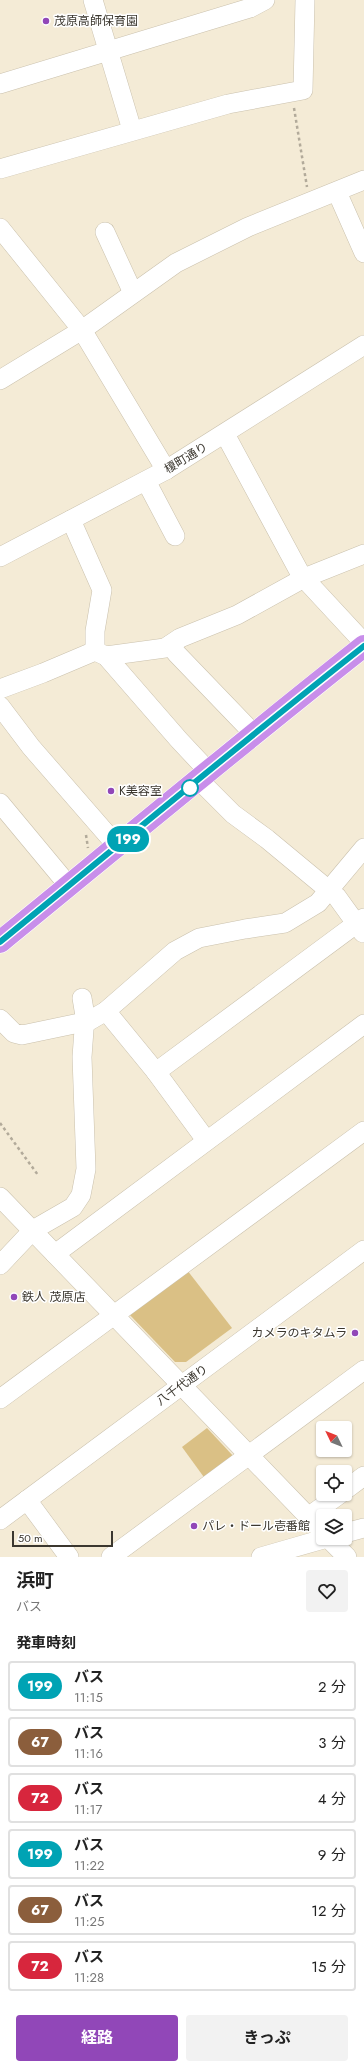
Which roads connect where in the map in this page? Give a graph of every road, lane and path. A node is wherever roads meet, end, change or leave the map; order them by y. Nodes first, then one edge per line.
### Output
1 (93, 0) edge
2 (265, 0) edge
3 (305, 0) edge
4 (108, 50) junction
5 (0, 84) edge
6 (291, 93) junction
7 (132, 130) junction
8 (0, 169) edge
9 (364, 180) edge
10 (337, 192) junction
11 (309, 202) junction
12 (0, 228) edge
13 (105, 232) dead end
14 (364, 253) edge
15 (133, 294) junction
16 (82, 330) junction
17 (364, 345) edge
18 (0, 380) edge
19 (225, 434) junction
20 (166, 470) junction
21 (146, 481) junction
22 (71, 520) junction
23 (175, 536) dead end
24 (364, 554) edge
25 (0, 557) edge
26 (304, 578) junction
27 (364, 643) edge
28 (170, 645) junction
29 (364, 646) edge
30 (100, 654) junction
31 (0, 689) edge
32 (0, 706) edge
33 (254, 733) junction
34 (204, 776) junction
35 (0, 803) edge
36 (118, 847) junction
37 (364, 848) edge
38 (69, 886) junction
39 (329, 891) junction
40 (362, 925) edge
41 (0, 942) edge
42 (82, 998) dead end
43 (106, 1011) junction
44 (0, 1019) edge
45 (84, 1022) junction
46 (364, 1024) edge
47 (156, 1072) junction
48 (0, 1123) edge
49 (364, 1131) edge
50 (206, 1140) junction
51 (38, 1175) dead end
52 (0, 1197) edge
53 (32, 1230) junction
54 (364, 1250) edge
55 (55, 1254) junction
56 (0, 1265) edge
57 (114, 1316) junction
58 (364, 1370) edge
59 (181, 1386) junction
60 (0, 1399) edge
61 (249, 1456) junction
62 (364, 1476) edge
63 (352, 1485) edge
64 (26, 1500) junction
65 (330, 1501) edge
66 (308, 1517) junction
67 (0, 1520) edge
68 (316, 1525) edge
69 (364, 1528) edge
70 (352, 1535) edge
71 (326, 1545) edge
72 (69, 1557) edge
73 (111, 1557) edge
74 (261, 1557) edge

1 - 4 street
2 - 4 street
3 - 6 street
4 - 5 street
4 - 7 street
6 - 7 street
6 - 11 path
7 - 8 street
9 - 10 street
10 - 11 street
10 - 14 street
11 - 15 street
12 - 16 street
13 - 15 street
15 - 16 street
16 - 18 street
16 - 20 street
17 - 19 street, 榎町通り
19 - 20 street, 榎町通り
19 - 26 street
20 - 21 street, 榎町通り
21 - 22 street, 榎町通り
21 - 23 street
22 - 25 street, 榎町通り
22 - 30 street
24 - 26 street
26 - 27 street
26 - 28 street
28 - 30 street
28 - 33 street
29 - 33 highway
30 - 31 street
30 - 34 street
32 - 36 street
33 - 34 highway
34 - 36 highway
34 - 39 street
35 - 38 street
36 - 38 highway
37 - 39 street
38 - 41 highway
39 - 40 street
39 - 43 street
40 - 47 street
42 - 45 street
43 - 45 street
43 - 47 street
44 - 45 street
45 - 53 street
46 - 50 street
47 - 50 street
48 - 51 path
49 - 57 street
50 - 55 street
52 - 53 street
53 - 55 street
53 - 56 street
54 - 59 street, 八千代通り
55 - 57 street
57 - 59 street
57 - 60 street
58 - 61 street
59 - 61 street
59 - 64 street, 八千代通り
61 - 66 street
61 - 73 street
62 - 63 street
64 - 67 street, 八千代通り
64 - 72 street
65 - 66 street
66 - 68 street
69 - 70 street
71 - 74 street

